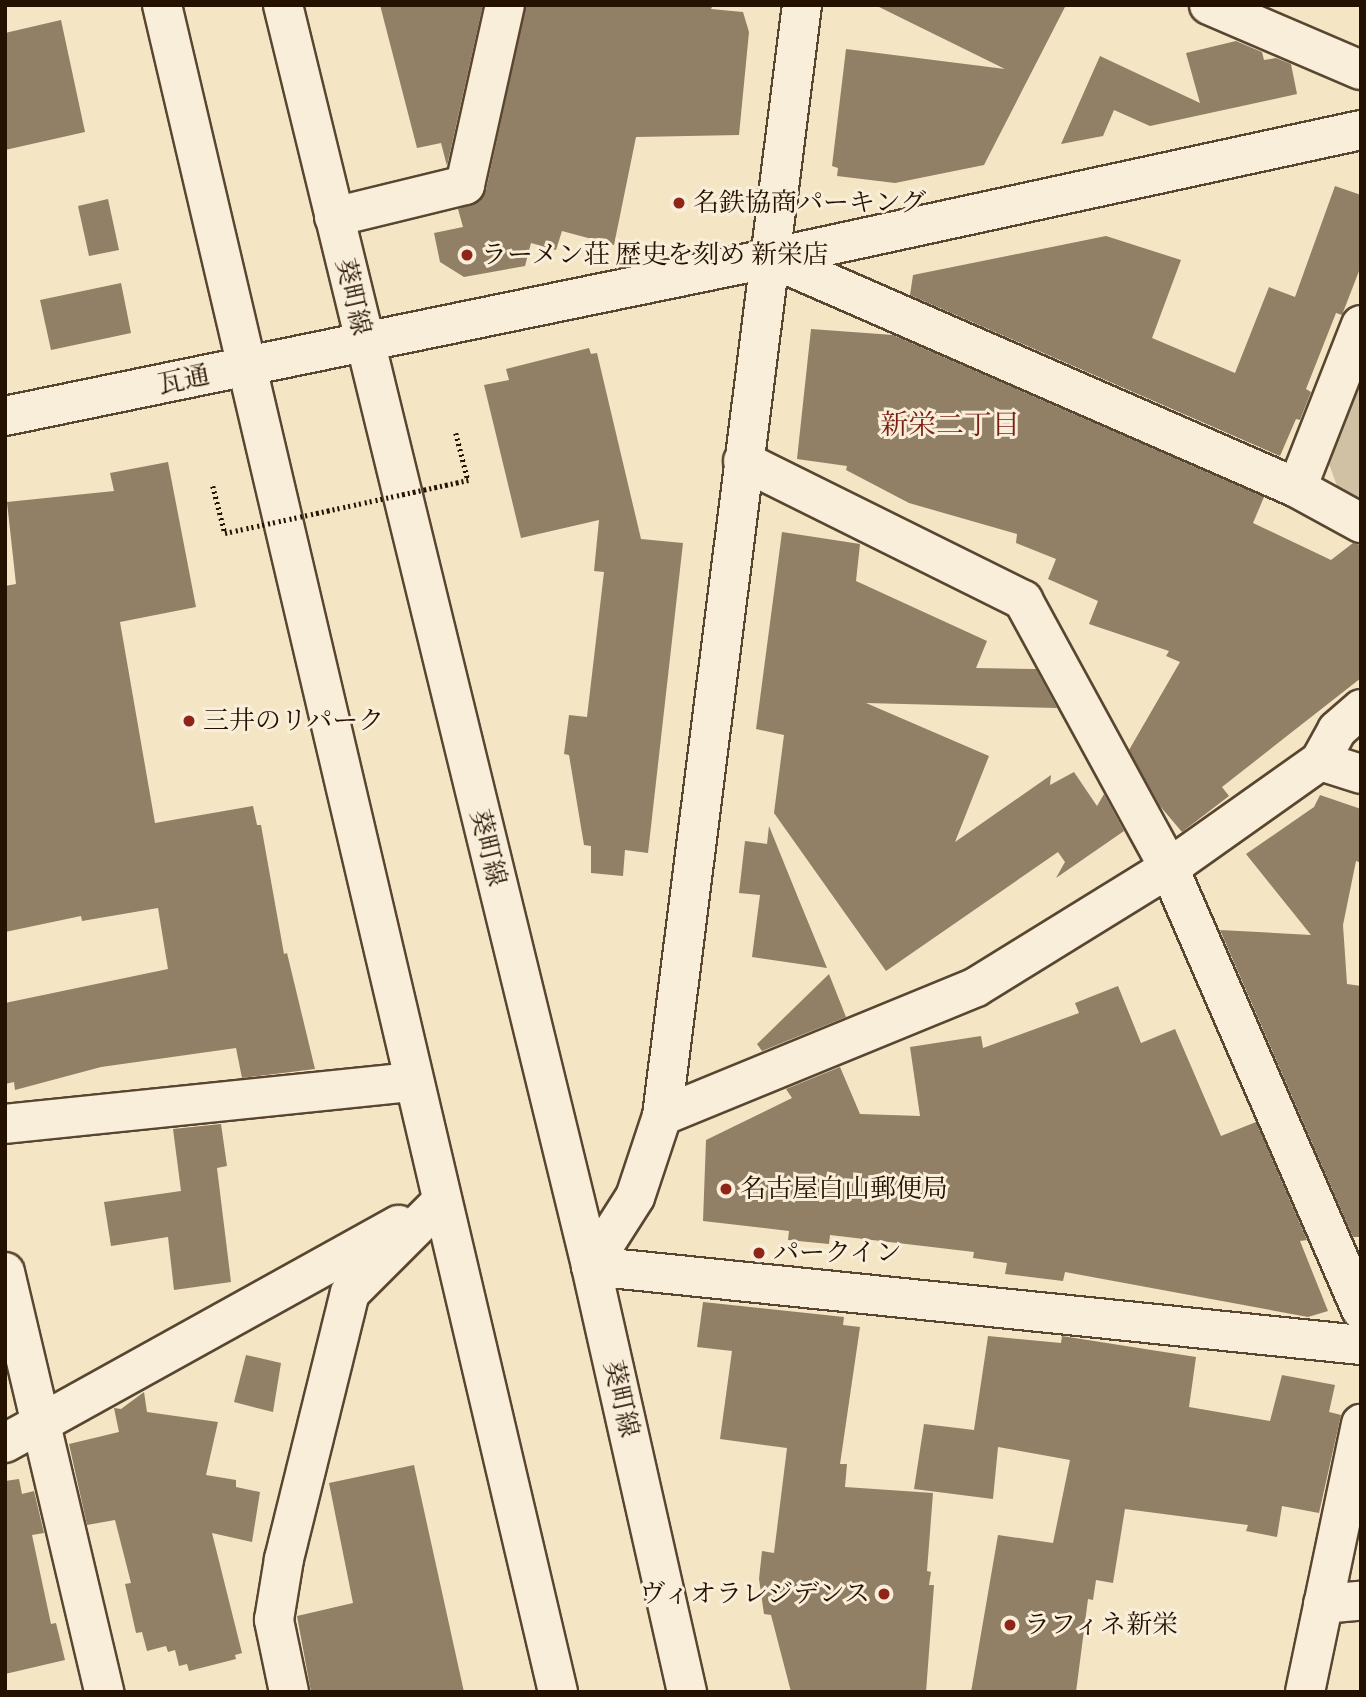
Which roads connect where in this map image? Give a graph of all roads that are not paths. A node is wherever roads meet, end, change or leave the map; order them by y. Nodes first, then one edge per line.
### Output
1 (162, 5) edge
2 (283, 5) edge
3 (505, 5) edge
4 (1209, 5) edge
5 (798, 7) edge
6 (1361, 70) edge
7 (1361, 130) edge
8 (334, 216) junction
9 (771, 258) junction
10 (1361, 325) edge
11 (362, 341) junction
12 (247, 366) junction
13 (5, 416) edge
14 (743, 461) junction
15 (1297, 488) junction
16 (1361, 523) edge
17 (1361, 709) edge
18 (1320, 761) junction
19 (1361, 774) edge
20 (1169, 868) junction
21 (413, 1082) junction
22 (662, 1116) junction
23 (5, 1124) edge
24 (441, 1202) junction
25 (591, 1266) junction
26 (5, 1272) edge
27 (1361, 1310) edge
28 (1361, 1345) edge
29 (1361, 1424) edge
30 (44, 1426) junction
31 (5, 1443) edge
32 (1361, 1601) edge
33 (1324, 1604) junction
34 (104, 1692) edge
35 (289, 1692) edge
36 (558, 1692) edge
37 (687, 1692) edge
38 (1305, 1692) edge

1 - 12 street
2 - 8 street, 葵町線
3 - 8 street
4 - 6 street
5 - 9 street
7 - 9 street, 瓦通
8 - 11 street, 葵町線
9 - 11 street, 瓦通
9 - 14 street
9 - 15 street
10 - 15 street
11 - 12 street, 瓦通
11 - 25 street, 葵町線
12 - 13 street, 瓦通
12 - 21 street
14 - 20 street
14 - 22 street
15 - 16 street
17 - 18 street
18 - 19 street
18 - 20 street
20 - 22 street
20 - 27 street
21 - 23 street
21 - 24 street
22 - 25 street
24 - 30 street
24 - 35 street
24 - 36 street
25 - 28 street
25 - 37 street, 葵町線
26 - 30 street
29 - 33 street
30 - 31 street
30 - 34 street
32 - 33 street
33 - 38 street

